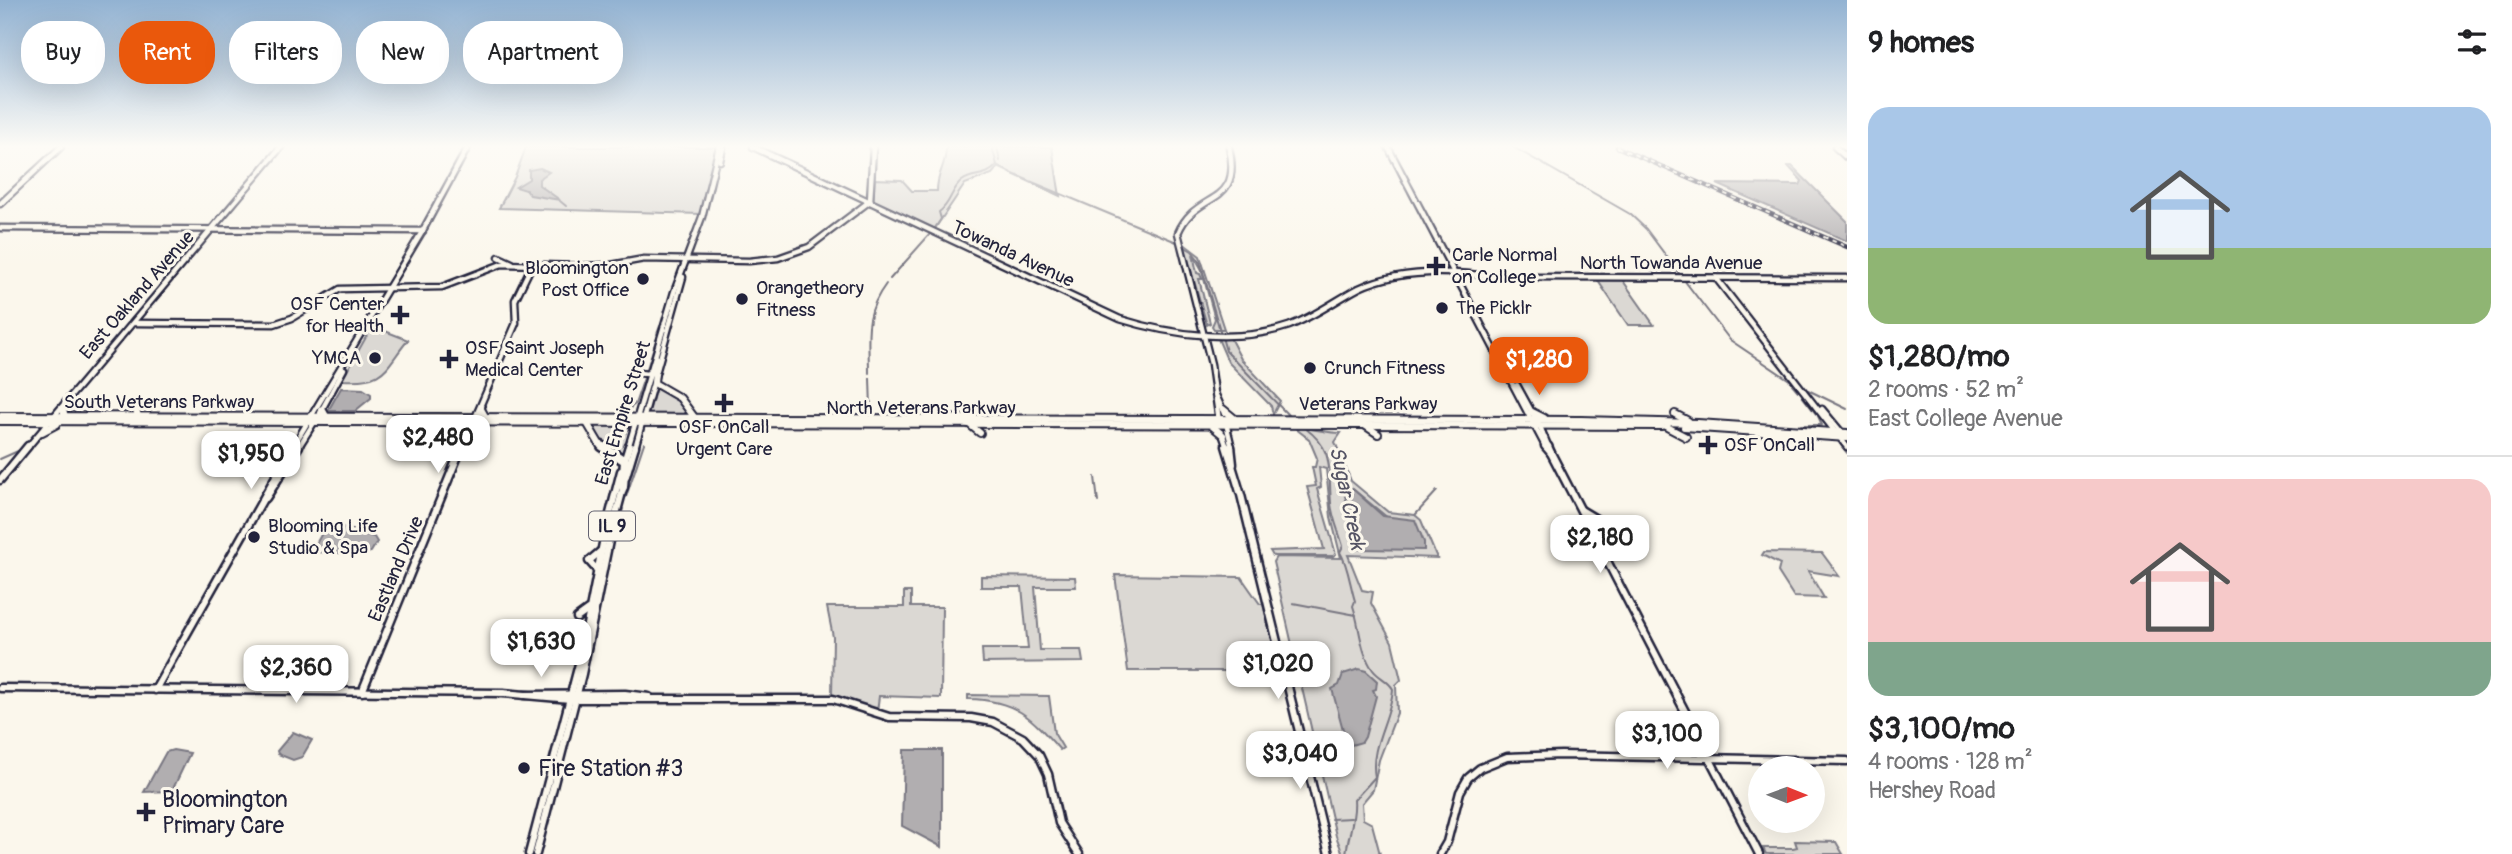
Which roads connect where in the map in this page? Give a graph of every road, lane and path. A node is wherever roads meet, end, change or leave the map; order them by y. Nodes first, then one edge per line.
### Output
1 (18, 187) edge
2 (249, 187) edge
3 (446, 187) edge
4 (710, 187) edge
5 (840, 187) edge
6 (871, 187) edge
7 (1226, 187) edge
8 (1410, 187) edge
9 (871, 192) junction
10 (861, 197) junction
11 (870, 201) junction
12 (0, 204) edge
13 (877, 205) junction
14 (863, 207) junction
15 (0, 228) edge
16 (216, 228) junction
17 (423, 231) junction
18 (499, 257) dead end
19 (663, 259) joint
20 (687, 260) junction
21 (627, 261) junction
22 (515, 264) junction
23 (532, 265) junction
24 (582, 266) junction
25 (1458, 277) junction
26 (1716, 278) junction
27 (1847, 278) edge
28 (390, 287) junction
29 (134, 323) junction
30 (1482, 327) junction
31 (1203, 332) junction
32 (1252, 332) joint
33 (665, 337) junction
34 (1495, 342) junction
35 (1207, 349) joint
36 (657, 362) junction
37 (654, 381) junction
38 (1215, 393) joint
39 (61, 408) junction
40 (319, 409) junction
41 (1220, 410) junction
42 (113, 418) junction
43 (139, 418) junction
44 (694, 418) junction
45 (0, 419) edge
46 (51, 420) junction
47 (296, 421) junction
48 (461, 421) junction
49 (477, 421) junction
50 (577, 421) junction
51 (641, 421) junction
52 (704, 421) junction
53 (1208, 422) junction
54 (1223, 422) junction
55 (1237, 422) junction
56 (1282, 422) junction
57 (1361, 422) junction
58 (1388, 422) junction
59 (1522, 422) junction
60 (1537, 422) junction
61 (314, 423) junction
62 (588, 424) junction
63 (968, 424) junction
64 (994, 424) junction
65 (1665, 424) junction
66 (1697, 425) junction
67 (40, 432) junction
68 (1226, 434) junction
69 (1826, 434) junction
70 (1842, 435) edge
71 (624, 464) junction
72 (0, 480) edge
73 (623, 487) junction
74 (1579, 509) junction
75 (1596, 519) dead end
76 (591, 608) junction
77 (577, 618) dead end
78 (578, 681) junction
79 (0, 688) edge
80 (155, 690) junction
81 (362, 692) junction
82 (561, 696) junction
83 (574, 696) junction
84 (588, 696) junction
85 (571, 708) junction
86 (1709, 758) junction
87 (1847, 761) edge
88 (1330, 851) edge
89 (529, 854) edge
90 (536, 854) edge
91 (1079, 854) edge
92 (1440, 854) edge
93 (1759, 854) edge

1 - 12 main road
2 - 16 main road, East Oakland Avenue
3 - 17 main road
4 - 20 main road, East Empire Street
5 - 10 main road, Towanda Avenue
6 - 9 main road
7 - 31 main road
8 - 25 main road
9 - 10 main road
9 - 11 main road
10 - 11 main road, Towanda Avenue
11 - 13 main road, Towanda Avenue
11 - 14 main road
13 - 14 main road
13 - 31 main road, Towanda Avenue
14 - 20 main road
15 - 16 main road
16 - 17 main road
16 - 29 main road, East Oakland Avenue
17 - 28 main road
18 - 22 main road
19 - 20 main road
19 - 21 main road
20 - 33 main road, East Empire Street
20 - 33 main road, East Empire Street
21 - 24 main road
21 - 24 main road
22 - 23 main road
22 - 28 main road
23 - 24 main road
23 - 49 main road, Eastland Drive
25 - 26 main road, North Towanda Avenue
25 - 30 main road
25 - 32 main road
25 - 34 main road
26 - 27 main road, North Towanda Avenue
26 - 70 main road
28 - 29 main road
28 - 40 main road
29 - 39 main road, East Oakland Avenue
30 - 34 main road
30 - 60 main road
31 - 32 main road, Towanda Avenue
31 - 35 main road
33 - 36 main road, East Empire Street
34 - 60 main road
35 - 38 main road
36 - 37 highway
36 - 37 main road
37 - 44 highway
37 - 51 main road, East Empire Street / IL 9
37 - 52 highway
38 - 41 main road
39 - 46 highway
39 - 46 highway
40 - 47 highway
40 - 61 highway
40 - 61 main road
41 - 53 highway
41 - 54 main road
41 - 55 highway
42 - 43 highway, South Veterans Parkway
42 - 43 highway
42 - 46 highway, South Veterans Parkway
43 - 47 highway, South Veterans Parkway
44 - 51 highway
44 - 52 highway
45 - 46 highway, South Veterans Parkway
46 - 47 highway, South Veterans Parkway
46 - 67 highway
46 - 67 highway
47 - 61 highway, South Veterans Parkway
47 - 61 highway
48 - 49 highway
48 - 49 highway
48 - 61 highway
49 - 50 highway
49 - 81 main road, Eastland Drive
50 - 51 highway
50 - 62 highway
50 - 71 highway
51 - 52 highway, North Veterans Parkway
51 - 62 highway
51 - 71 main road, East Empire Street / IL 9
51 - 73 main road, East Empire Street / IL 9
52 - 53 highway, North Veterans Parkway
52 - 63 highway, North Veterans Parkway
53 - 54 highway, North Veterans Parkway
53 - 64 highway, North Veterans Parkway
53 - 68 highway
54 - 55 highway, North Veterans Parkway
54 - 68 main road
55 - 56 highway, North Veterans Parkway
55 - 68 highway
56 - 57 highway, North Veterans Parkway
56 - 57 highway, Veterans Parkway
57 - 58 highway, North Veterans Parkway
57 - 58 highway
57 - 58 highway
58 - 59 highway, North Veterans Parkway
59 - 60 highway
59 - 60 highway
60 - 65 highway
60 - 74 main road
61 - 80 main road
62 - 71 highway
63 - 64 highway, North Veterans Parkway
63 - 64 highway
65 - 66 highway
65 - 66 highway
65 - 66 highway
66 - 69 highway
67 - 72 main road
68 - 88 main road
69 - 70 highway
69 - 70 main road
71 - 73 highway
71 - 76 main road, East Empire Street / IL 9
73 - 78 main road, East Empire Street / IL 9
74 - 75 main road
74 - 86 main road
76 - 77 main road
76 - 78 main road, East Empire Street / IL 9
78 - 82 main road
78 - 83 main road, East Empire Street / IL 9
78 - 84 main road
79 - 80 main road
80 - 81 main road
81 - 82 main road
82 - 83 main road
82 - 85 main road
83 - 84 main road
83 - 85 main road, East Empire Street / IL 9
84 - 85 main road
84 - 91 main road
85 - 89 main road, East Empire Street / IL 9
85 - 90 main road, East Empire Street / IL 9
86 - 87 main road
86 - 92 main road
86 - 93 main road

